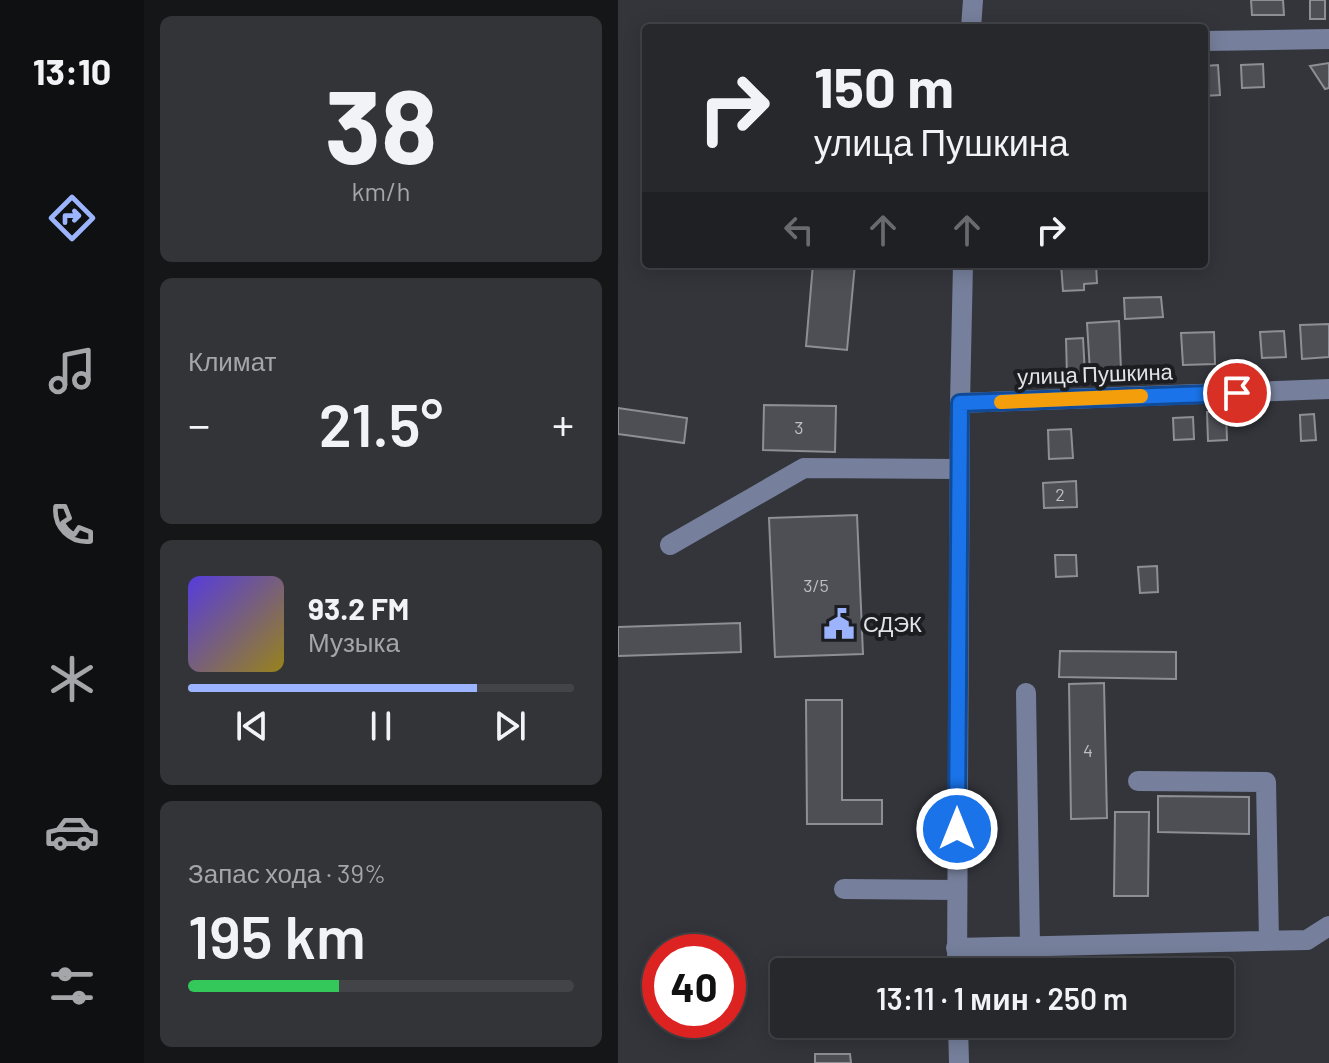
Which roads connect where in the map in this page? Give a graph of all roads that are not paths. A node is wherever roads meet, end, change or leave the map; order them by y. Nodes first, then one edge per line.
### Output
1 (973, 0) edge
2 (971, 24) edge
3 (1329, 39) edge
4 (1208, 41) edge
5 (963, 268) edge
6 (1329, 389) edge
7 (960, 403) junction
8 (959, 469) junction
9 (670, 545) dead end
10 (1026, 693) dead end
11 (1138, 781) dead end
12 (844, 889) dead end
13 (957, 890) junction
14 (1329, 926) edge
15 (1269, 941) junction
16 (1030, 946) junction
17 (956, 948) junction
18 (956, 958) edge
19 (958, 1038) edge
20 (959, 1063) edge

1 - 2 street
3 - 4 street
5 - 7 street
6 - 7 street, улица Пушкина
7 - 8 street
8 - 9 street
8 - 13 street
10 - 16 street
11 - 15 street
12 - 13 street
13 - 17 street
14 - 15 street
15 - 16 street
16 - 17 street
17 - 18 street
19 - 20 street

